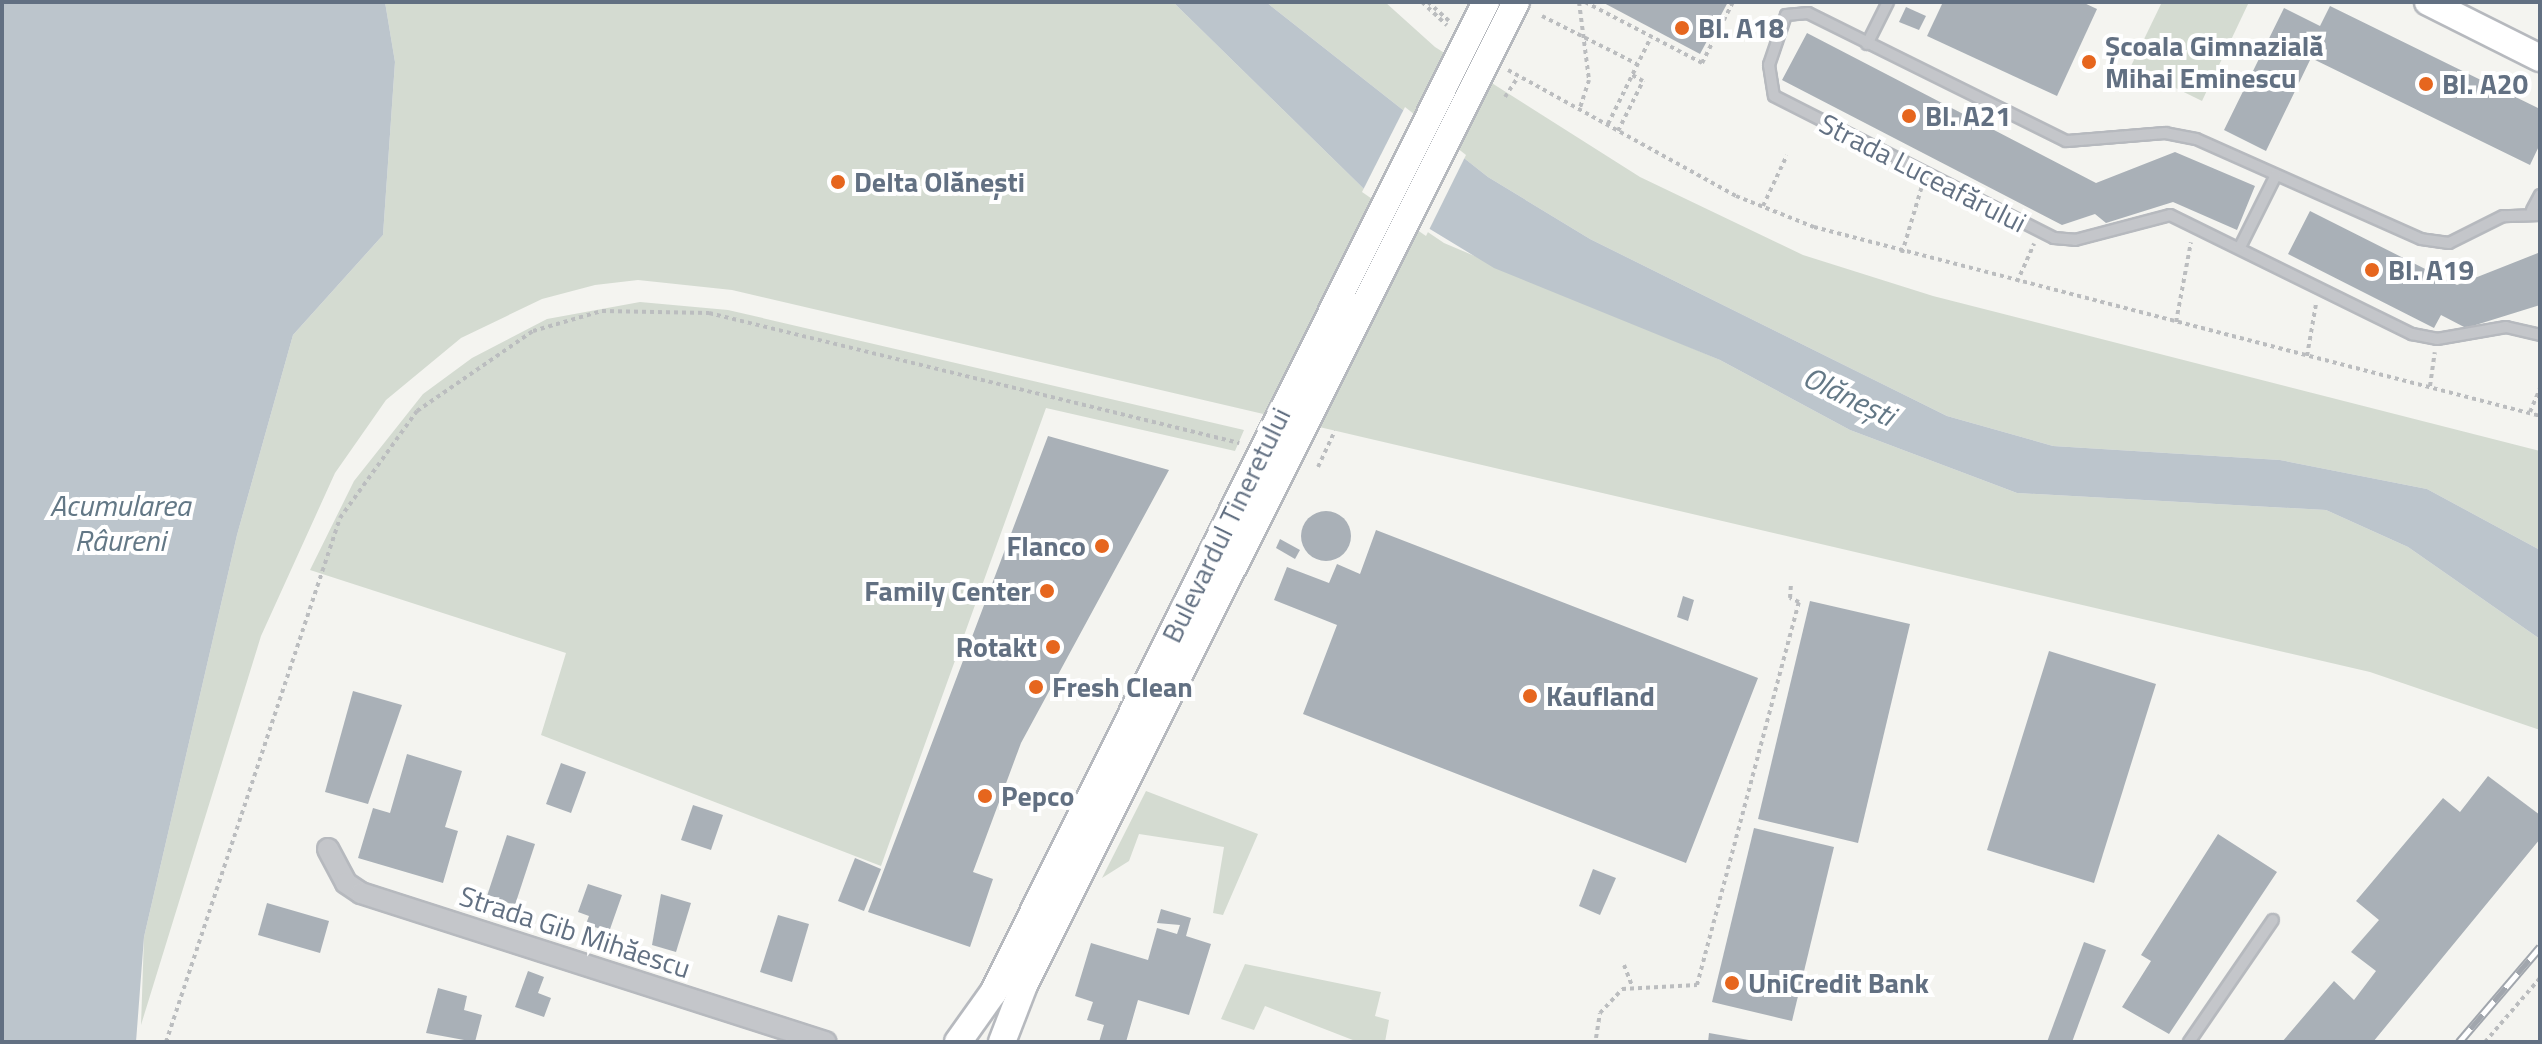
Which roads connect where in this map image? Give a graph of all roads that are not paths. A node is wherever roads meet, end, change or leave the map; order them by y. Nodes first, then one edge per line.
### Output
1 (1486, 2) edge
2 (1516, 2) edge
3 (1888, 2) edge
4 (2428, 2) edge
5 (1867, 44) junction
6 (2540, 58) edge
7 (2276, 175) junction
8 (2540, 195) edge
9 (2536, 213) edge
10 (2240, 247) junction
11 (2540, 335) edge
12 (1285, 431) junction
13 (328, 849) dead end
14 (2273, 920) dead end
15 (826, 1042) edge
16 (958, 1042) edge
17 (1002, 1042) edge
18 (2189, 1042) edge

1 - 12 main road, Bulevardul Tineretului
2 - 12 main road, Bulevardul Tineretului
3 - 5 lane
4 - 6 main road
5 - 7 lane, Strada Luceafărului
5 - 10 lane, Strada Luceafărului
7 - 9 lane, Strada Luceafărului
7 - 10 lane
8 - 9 lane, Strada Luceafărului
10 - 11 lane, Strada Luceafărului
12 - 16 main road, Bulevardul Tineretului
12 - 17 main road, Bulevardul Tineretului
13 - 15 street, Strada Gib Mihăescu
14 - 18 lane

